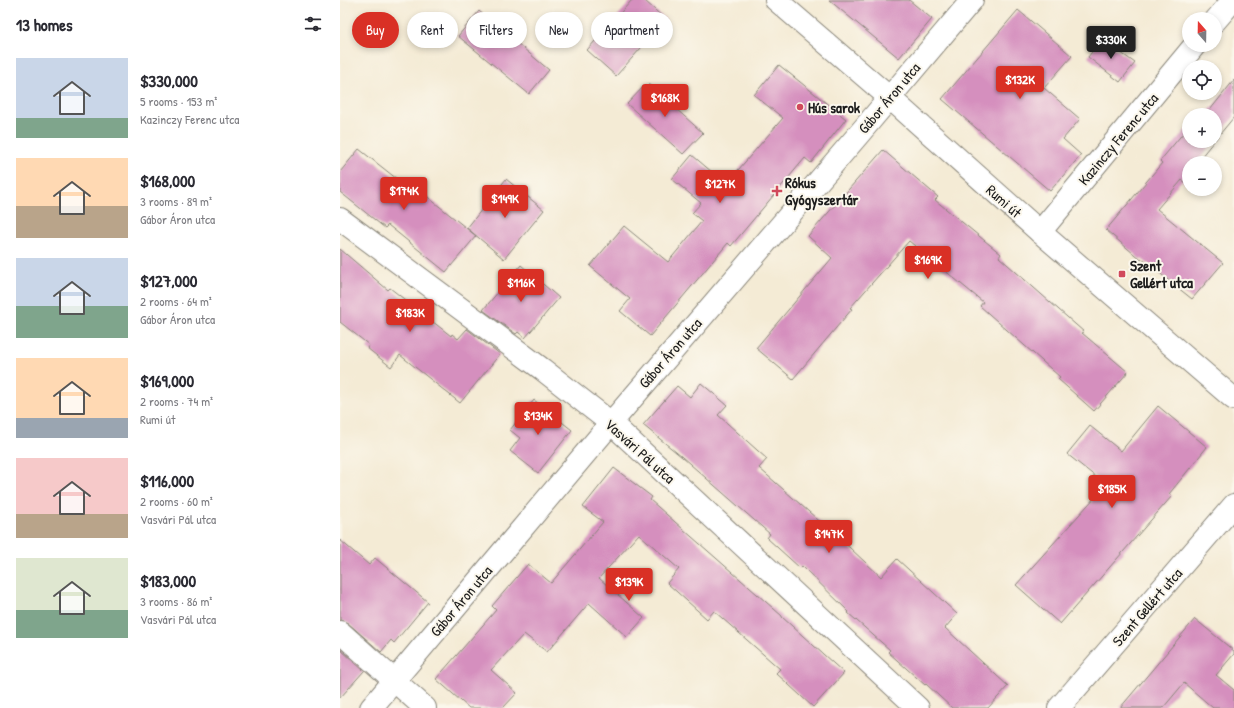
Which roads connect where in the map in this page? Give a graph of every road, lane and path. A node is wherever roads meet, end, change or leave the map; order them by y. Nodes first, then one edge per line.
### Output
1 (776, 0) edge
2 (972, 0) edge
3 (1233, 0) edge
4 (1222, 13) edge
5 (1190, 52) edge
6 (890, 98) junction
7 (340, 219) edge
8 (1040, 232) junction
9 (1234, 399) edge
10 (611, 423) junction
11 (1234, 505) edge
12 (340, 632) edge
13 (394, 680) junction
14 (370, 708) edge
15 (425, 708) edge
16 (918, 708) edge
17 (1059, 708) edge

1 - 6 street, Rumi út
2 - 6 street, Gábor Áron utca
3 - 4 street
5 - 8 street, Kazinczy Ferenc utca
6 - 8 street, Rumi út
6 - 10 street, Gábor Áron utca
7 - 10 street, Vasvári Pál utca
8 - 9 street, Rumi út
10 - 13 street, Gábor Áron utca
10 - 16 street, Vasvári Pál utca
11 - 17 street, Szent Gellért utca
12 - 13 street
13 - 14 street, Gábor Áron utca
13 - 15 street

